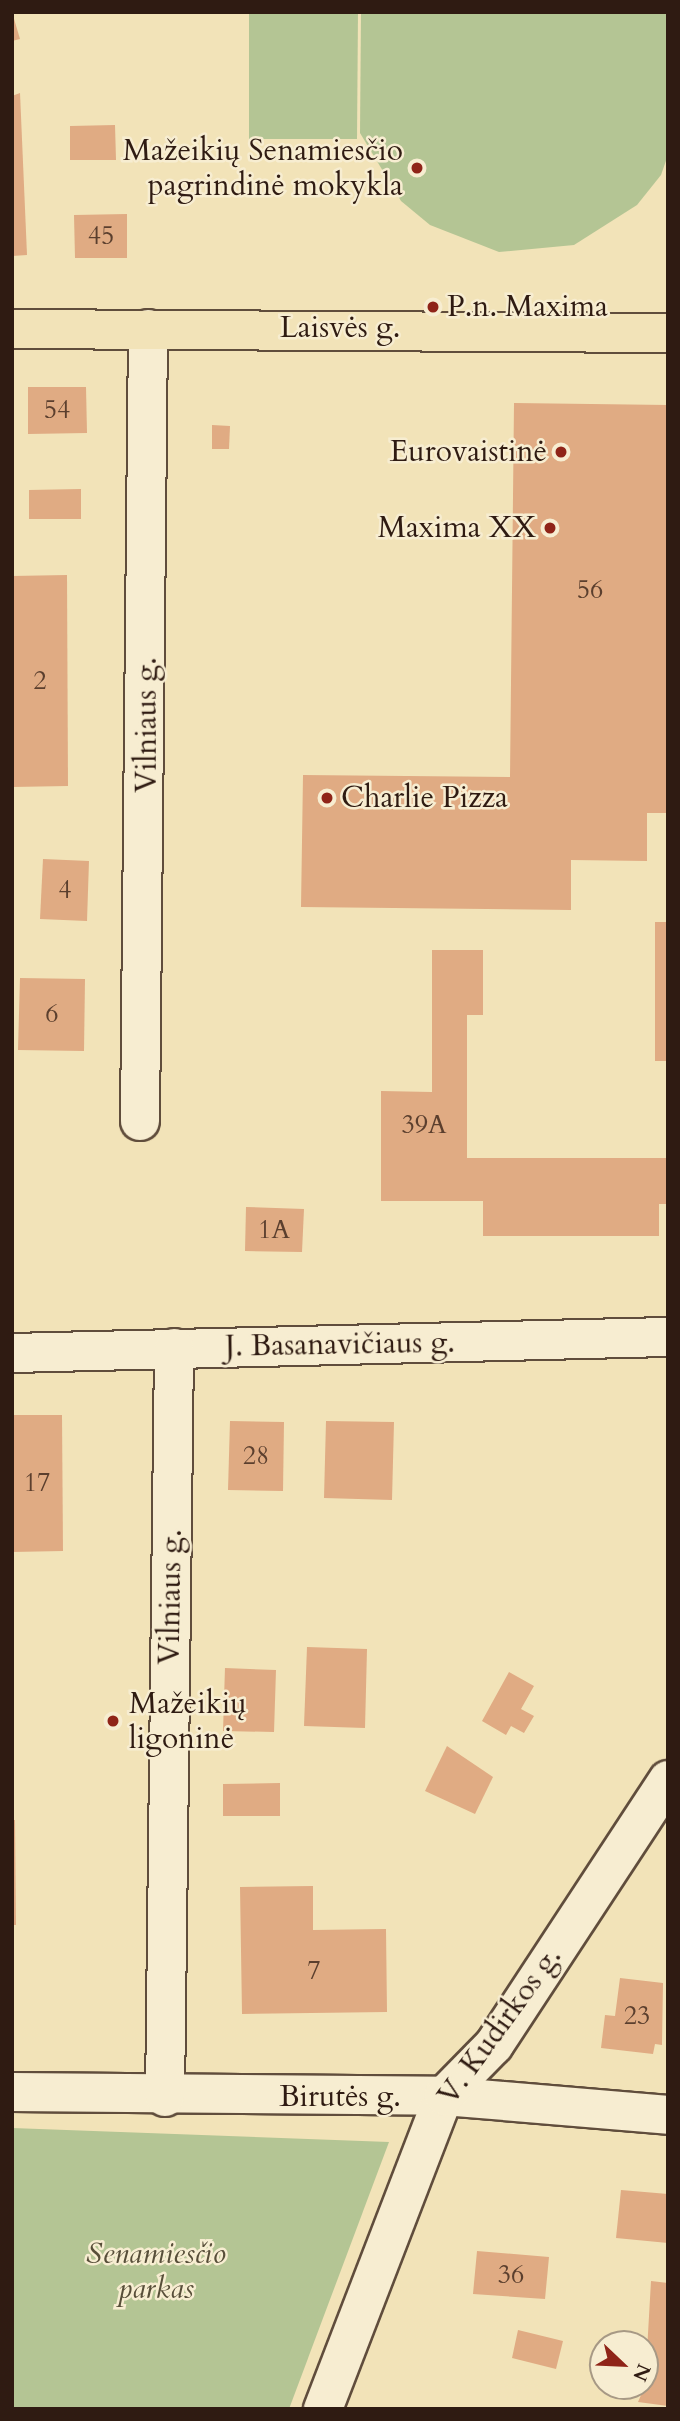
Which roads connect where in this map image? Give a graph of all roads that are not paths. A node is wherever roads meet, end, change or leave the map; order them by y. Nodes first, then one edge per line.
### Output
1 (12, 329) edge
2 (149, 329) junction
3 (668, 333) edge
4 (140, 1121) dead end
5 (668, 1337) edge
6 (174, 1348) junction
7 (12, 1353) edge
8 (668, 1780) edge
9 (12, 2092) edge
10 (444, 2096) junction
11 (165, 2097) junction
12 (668, 2115) edge
13 (323, 2409) edge

1 - 2 main road, Laisvės g.
2 - 3 main road, Laisvės g.
2 - 4 street, Vilniaus g.
5 - 6 street, J. Basanavičiaus g.
6 - 7 street, J. Basanavičiaus g.
6 - 11 street, Vilniaus g.
8 - 10 street, V. Kudirkos g.
9 - 11 street, Birutės g.
10 - 11 street, Birutės g.
10 - 12 street, Birutės g.
10 - 13 street, V. Kudirkos g.

